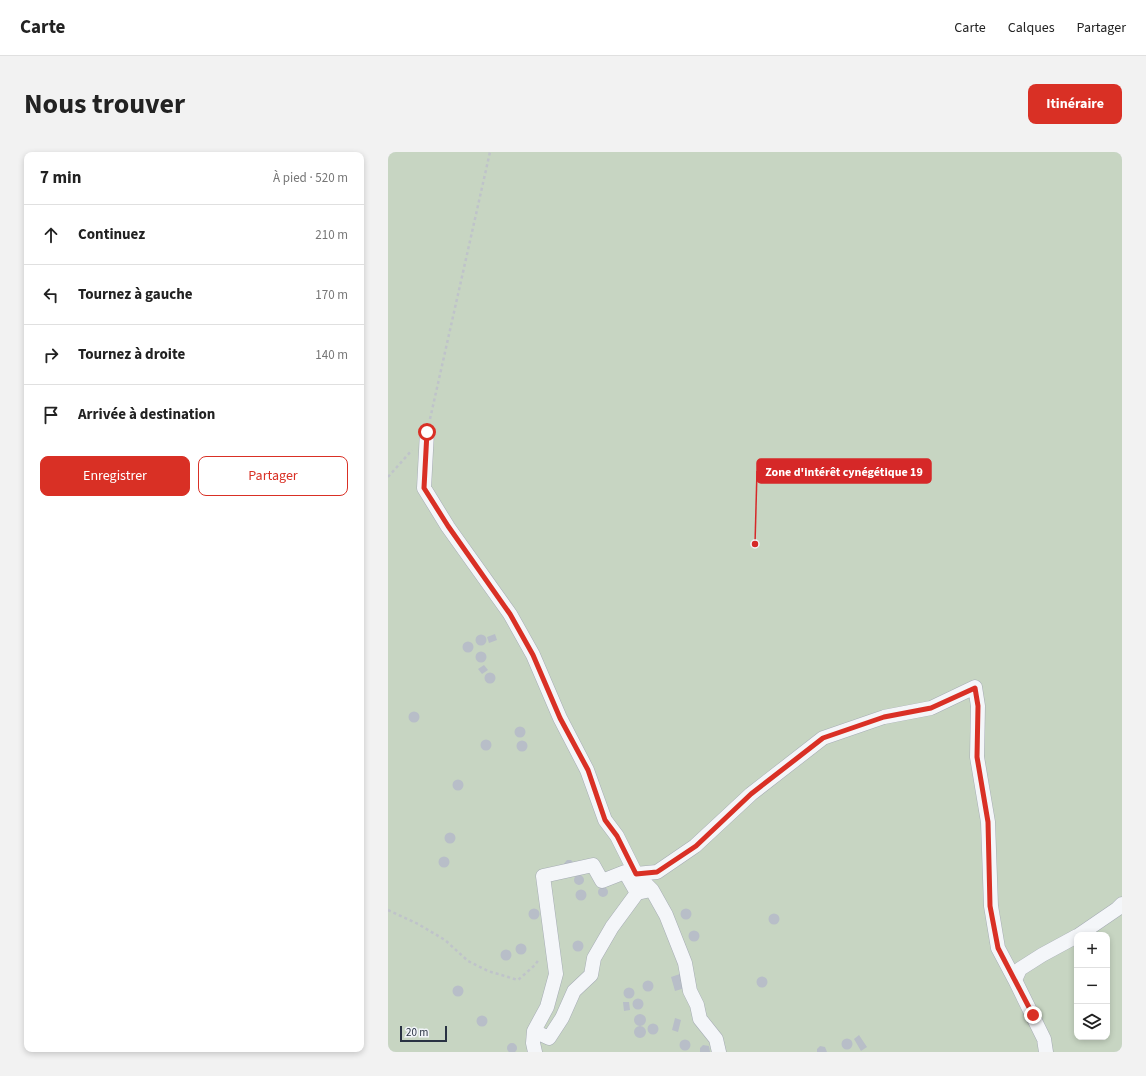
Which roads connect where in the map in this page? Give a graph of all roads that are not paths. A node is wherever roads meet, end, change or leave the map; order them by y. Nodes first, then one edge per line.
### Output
1 (427, 432) road end
2 (636, 874) junction
3 (652, 890) junction
4 (637, 892) junction
5 (1122, 904) edge
6 (1084, 932) edge
7 (1074, 938) edge
8 (1015, 980) junction
9 (534, 1031) junction
10 (535, 1052) edge
11 (719, 1052) edge
12 (1046, 1052) edge

1 - 2 street
2 - 3 street
2 - 8 street
3 - 4 street
3 - 11 street
4 - 9 street
4 - 9 street
5 - 6 street
7 - 8 street
8 - 12 street
9 - 10 street

